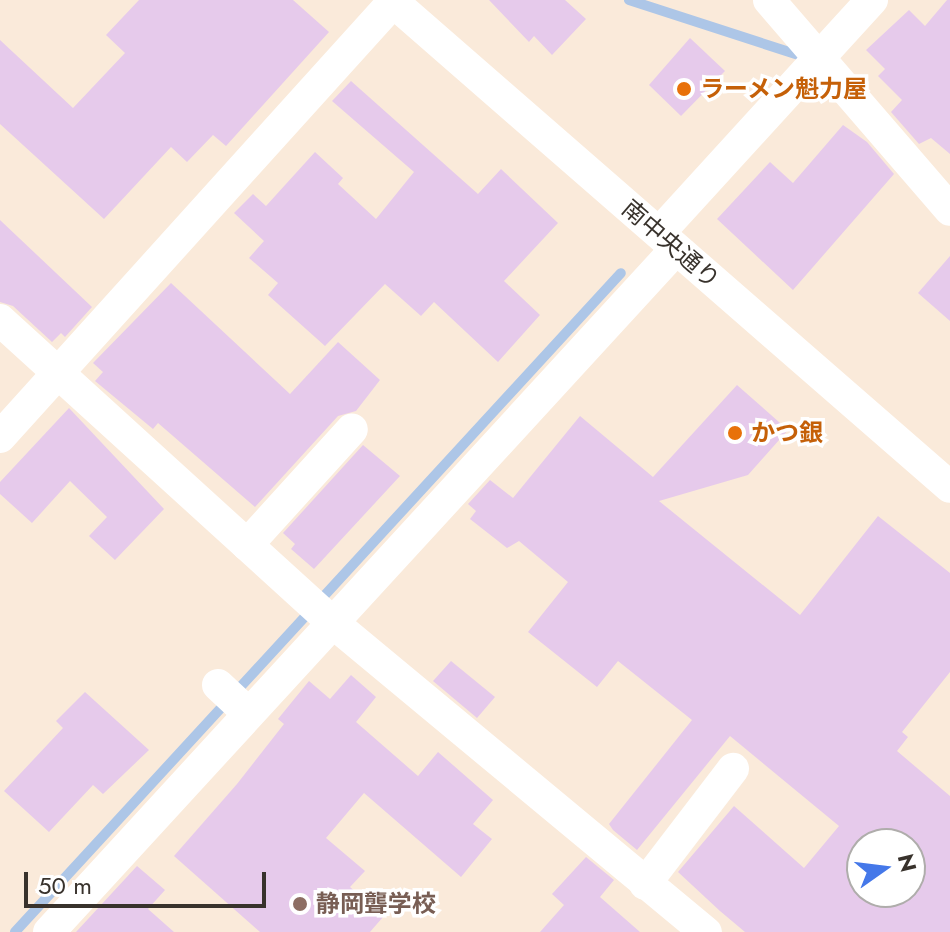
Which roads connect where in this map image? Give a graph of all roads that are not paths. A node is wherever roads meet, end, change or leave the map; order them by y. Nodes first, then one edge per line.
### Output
1 (769, 0) edge
2 (872, 0) edge
3 (396, 2) edge
4 (816, 60) junction
5 (950, 210) edge
6 (668, 241) junction
7 (0, 320) edge
8 (58, 373) junction
9 (352, 429) dead end
10 (0, 437) edge
11 (950, 487) edge
12 (247, 545) junction
13 (330, 620) junction
14 (218, 685) dead end
15 (247, 712) junction
16 (733, 769) dead end
17 (645, 884) junction
18 (49, 932) edge
19 (706, 932) edge

1 - 4 street
2 - 4 street
3 - 6 street, 南中央通り
3 - 8 street
4 - 5 street
4 - 6 street
6 - 11 street, 南中央通り
6 - 13 street
7 - 8 street
8 - 10 street
8 - 12 street
9 - 12 street
12 - 13 street
13 - 15 street
13 - 17 street
14 - 15 street
15 - 18 street
16 - 17 street
17 - 19 street

